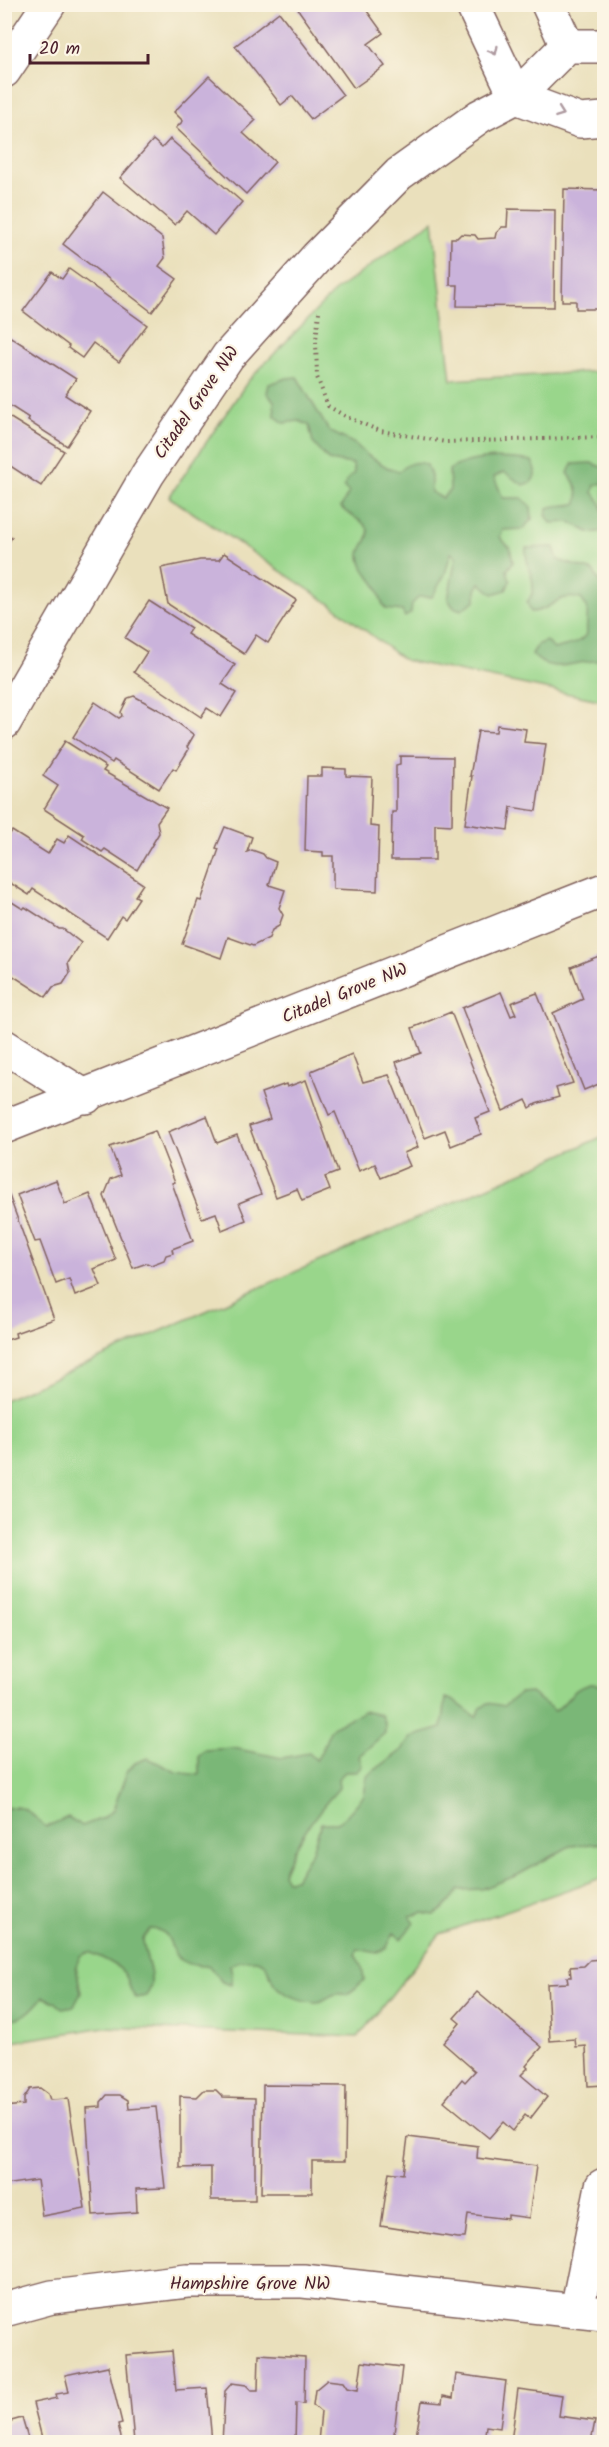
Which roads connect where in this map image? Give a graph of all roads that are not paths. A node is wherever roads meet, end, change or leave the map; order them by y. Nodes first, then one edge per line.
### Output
1 (49, 4) edge
2 (70, 4) edge
3 (472, 4) edge
4 (548, 4) edge
5 (567, 46) junction
6 (604, 46) edge
7 (11, 61) edge
8 (516, 97) junction
9 (604, 119) edge
10 (4, 723) edge
11 (604, 890) edge
12 (4, 1046) edge
13 (86, 1097) junction
14 (4, 1127) edge
15 (604, 2185) edge
16 (4, 2310) edge
17 (591, 2312) edge

1 - 7 street
2 - 7 street
3 -> 8 street
4 - 5 street
5 - 6 street
5 - 8 street, Citadel Grove NW
8 -> 9 street
8 - 10 street, Citadel Grove NW
11 - 13 street, Citadel Grove NW
12 - 13 street
13 - 14 street, Citadel Grove NW
15 - 17 street
16 - 17 street, Hampshire Grove NW

